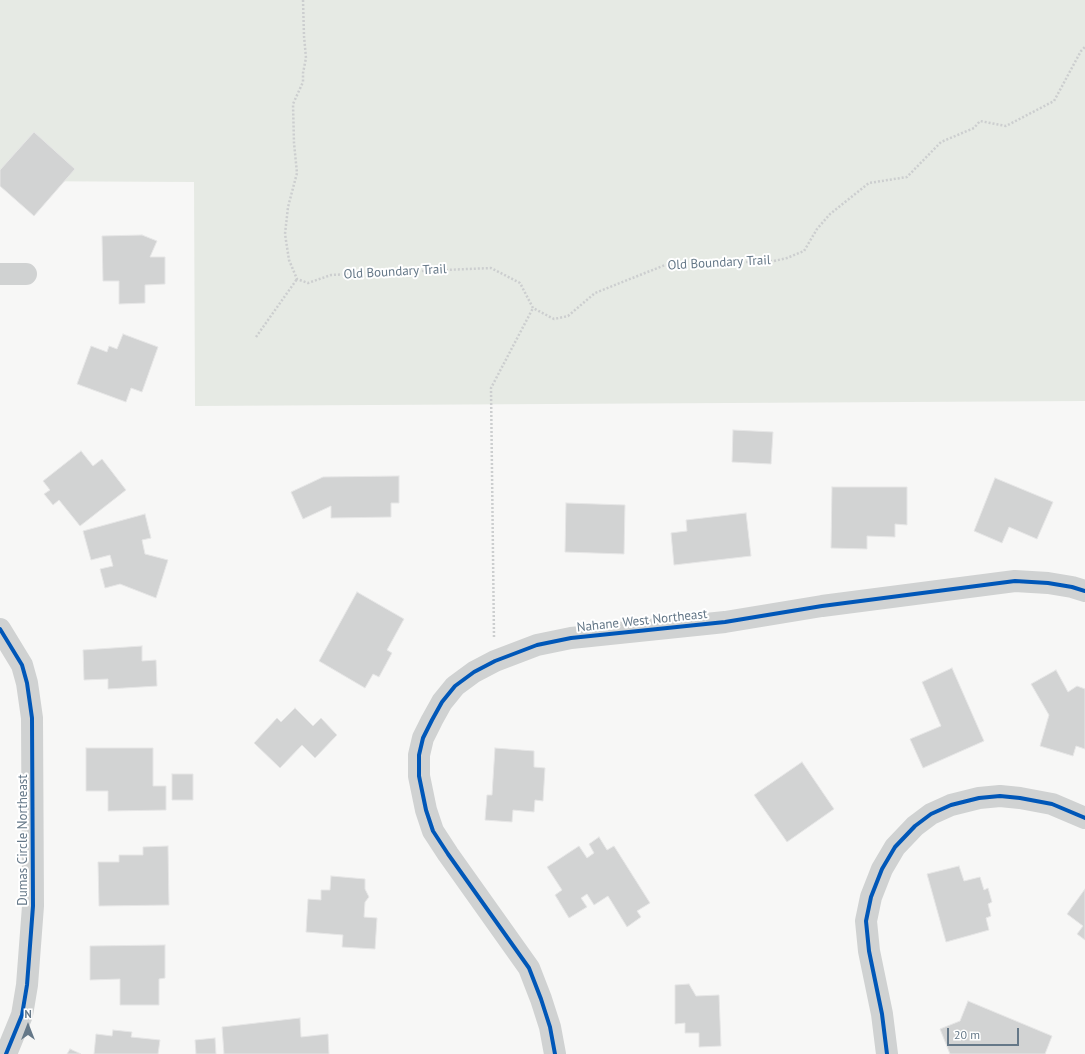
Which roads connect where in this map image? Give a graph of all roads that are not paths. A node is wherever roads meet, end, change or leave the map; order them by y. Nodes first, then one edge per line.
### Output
1 (0, 274) edge
2 (26, 274) dead end
3 (1085, 591) edge
4 (0, 629) edge
5 (1085, 818) edge
6 (6, 1054) edge
7 (555, 1054) edge
8 (887, 1054) edge

1 - 2 street
3 - 7 street, Nahane West Northeast
4 - 6 street, Dumas Circle Northeast
5 - 8 street

